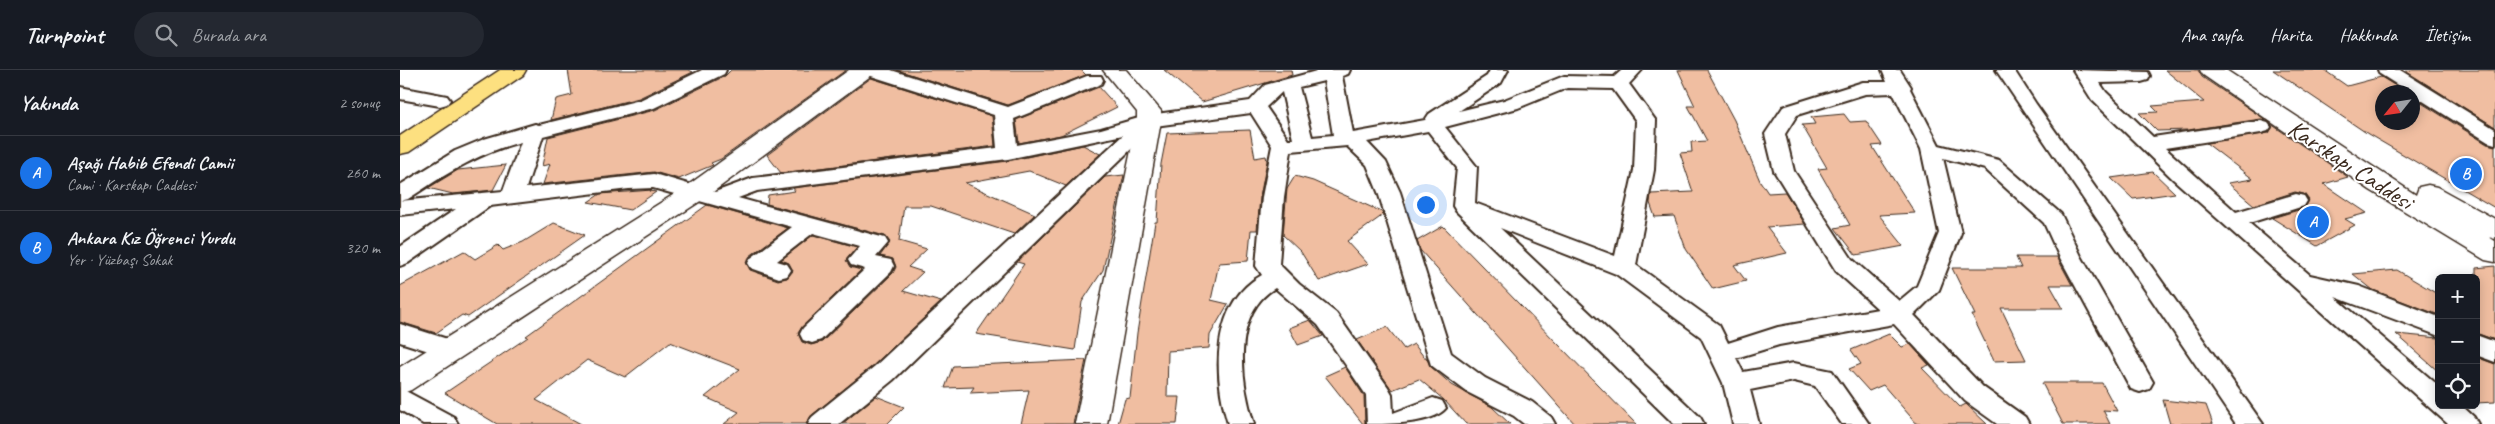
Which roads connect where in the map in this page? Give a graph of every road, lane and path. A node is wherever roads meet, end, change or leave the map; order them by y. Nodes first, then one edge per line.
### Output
1 (484, 70) edge
2 (515, 70) edge
3 (717, 70) edge
4 (864, 70) edge
5 (872, 70) edge
6 (1499, 70) edge
7 (2006, 70) edge
8 (2211, 70) edge
9 (2236, 70) edge
10 (2387, 70) edge
11 (1337, 72) edge
12 (2085, 74) edge
13 (1104, 75) edge
14 (2142, 76) dead end
15 (1626, 77) edge
16 (1896, 79) edge
17 (1289, 84) junction
18 (400, 93) edge
19 (440, 100) junction
20 (1256, 106) junction
21 (1004, 116) junction
22 (1149, 121) junction
23 (1433, 125) junction
24 (2261, 126) dead end
25 (400, 127) edge
26 (535, 130) junction
27 (2495, 138) edge
28 (1348, 140) junction
29 (1304, 144) junction
30 (2149, 144) junction
31 (1282, 146) junction
32 (400, 148) edge
33 (1931, 149) junction
34 (1008, 153) junction
35 (400, 194) edge
36 (512, 197) junction
37 (704, 197) junction
38 (484, 200) junction
39 (2296, 201) dead end
40 (1464, 206) junction
41 (400, 208) edge
42 (2233, 220) junction
43 (809, 225) junction
44 (2495, 230) edge
45 (2495, 253) edge
46 (400, 258) edge
47 (1624, 268) junction
48 (779, 270) dead end
49 (1277, 276) junction
50 (2303, 281) junction
51 (1899, 314) junction
52 (2435, 325) edge
53 (400, 332) edge
54 (812, 334) dead end
55 (2480, 346) edge
56 (451, 349) junction
57 (2495, 353) edge
58 (1721, 354) junction
59 (400, 382) edge
60 (2140, 382) dead end
61 (1736, 383) junction
62 (2435, 396) edge
63 (400, 398) edge
64 (1433, 408) dead end
65 (2449, 409) edge
66 (445, 424) edge
67 (821, 424) edge
68 (1091, 424) edge
69 (1241, 424) edge
70 (1380, 424) edge
71 (1393, 424) edge
72 (1542, 424) edge
73 (1691, 424) edge
74 (1746, 424) edge
75 (1856, 424) edge
76 (2016, 424) edge
77 (2250, 424) edge
78 (2466, 424) edge

1 - 19 highway
2 - 32 highway
3 - 26 street
4 - 37 main road
5 - 21 street
6 - 23 street
7 - 77 street
8 - 45 main road, Karskapı Caddesi
9 - 44 main road
10 - 27 street
11 - 17 street
11 - 28 street
12 - 14 street
12 - 30 street
13 - 21 street
13 - 22 main road
15 - 23 street
15 - 47 street
16 - 33 street
16 - 51 street
17 - 20 street
17 - 29 street
18 - 19 street
19 - 25 highway
20 - 22 street
20 - 31 street
21 - 34 street
22 - 34 street
22 - 67 street
22 - 68 main road
23 - 28 street
23 - 40 street
24 - 30 street
26 - 35 street
26 - 36 street
28 - 29 street
28 - 72 street
29 - 31 street
30 - 42 street
31 - 49 street
33 - 51 street
33 - 60 street
34 - 37 street
36 - 37 street
36 - 38 street
37 - 43 street
37 - 56 main road
38 - 41 street
38 - 46 street
39 - 42 street
40 - 47 street
40 - 73 street
42 - 50 street
43 - 48 street
43 - 54 street
47 - 58 street
49 - 69 street
49 - 70 street
50 - 52 street
50 - 62 street
51 - 58 street
51 - 76 street
53 - 56 street
55 - 57 street
56 - 59 main road
58 - 61 street
61 - 74 street
61 - 75 street
63 - 66 street
64 - 71 street
65 - 78 street

